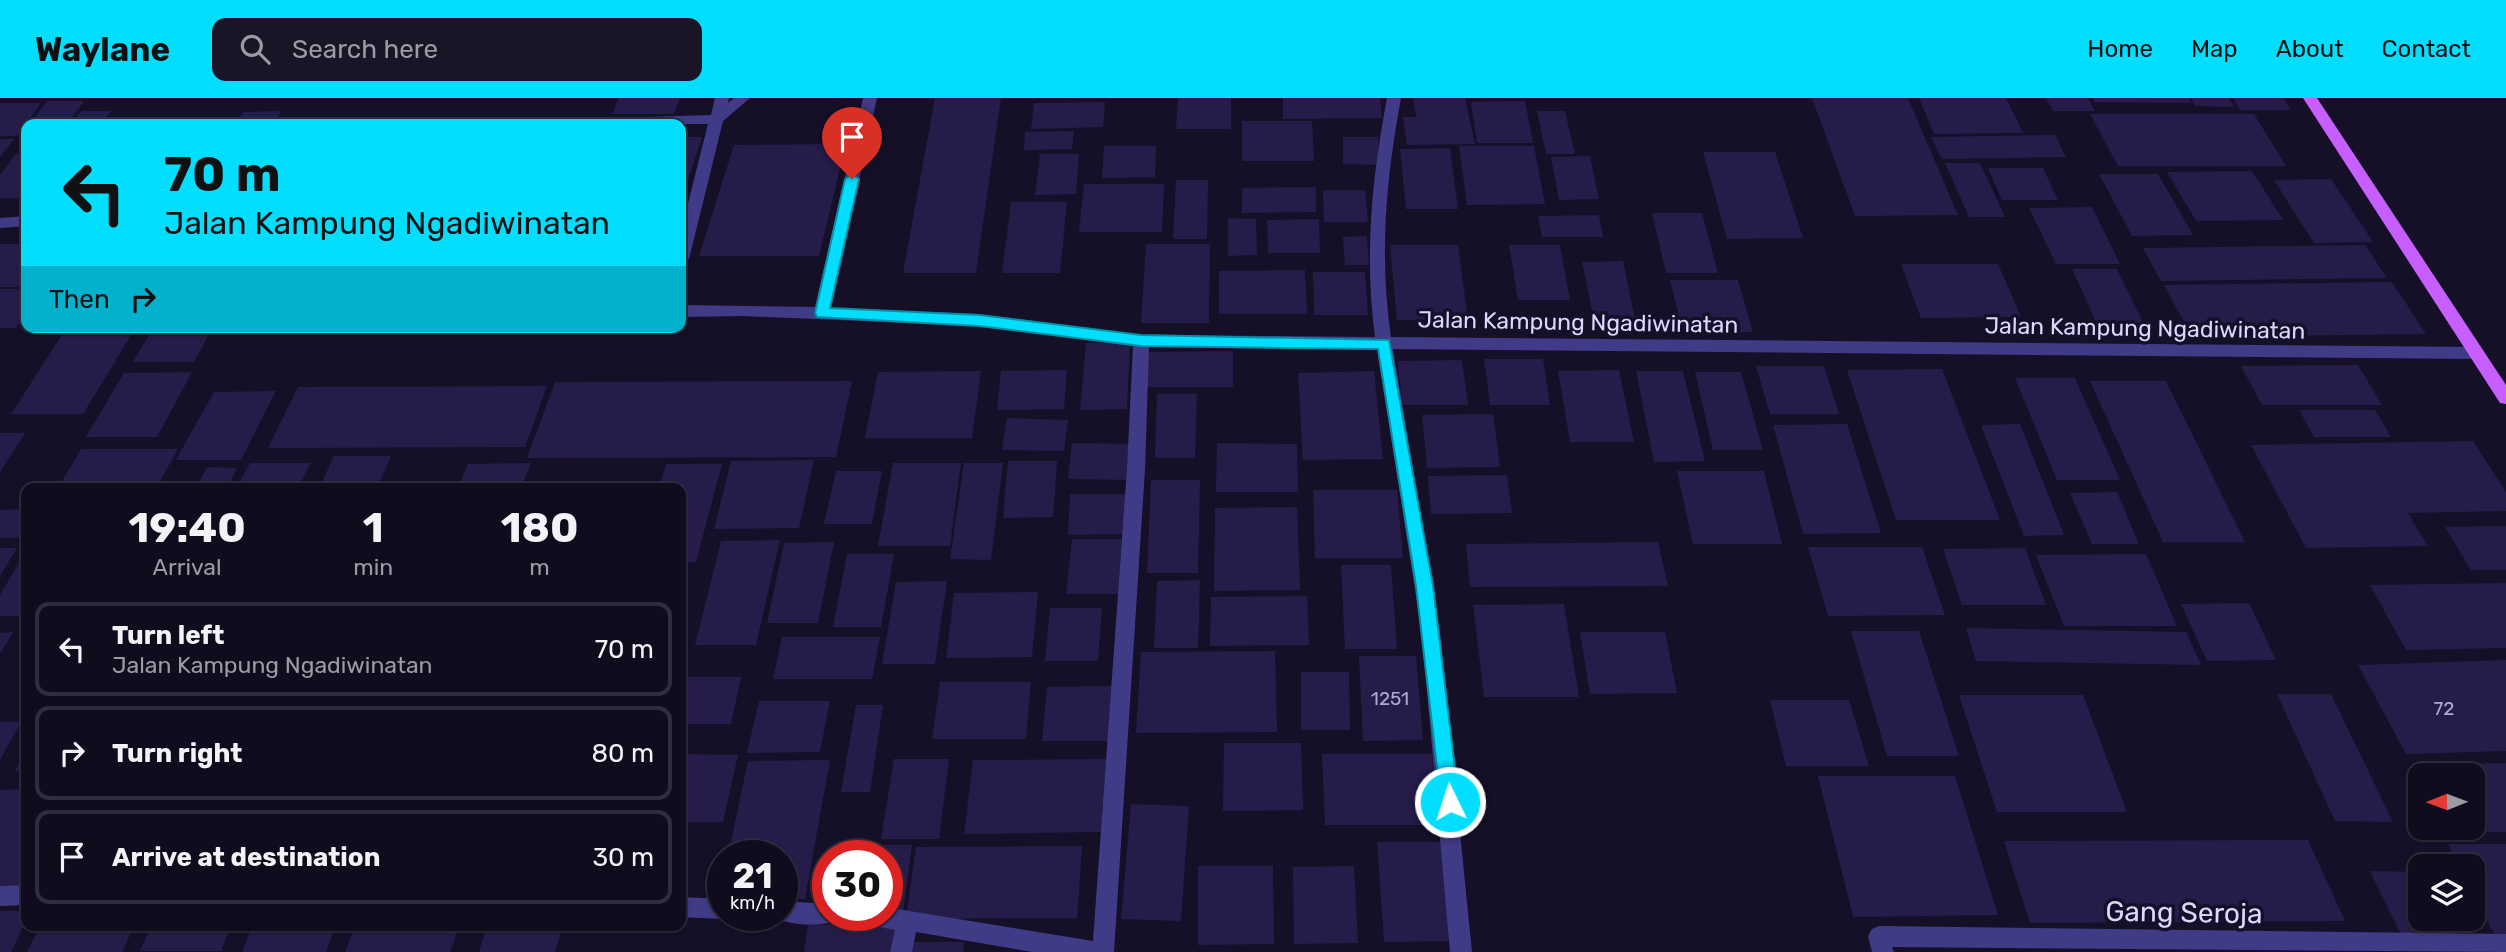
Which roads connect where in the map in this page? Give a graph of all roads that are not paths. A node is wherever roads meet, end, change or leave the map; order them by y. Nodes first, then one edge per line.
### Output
1 (722, 98) edge
2 (743, 98) edge
3 (870, 98) edge
4 (1394, 98) edge
5 (2310, 98) edge
6 (717, 119) junction
7 (686, 120) edge
8 (21, 221) edge
9 (0, 223) edge
10 (686, 240) edge
11 (686, 312) edge
12 (822, 313) junction
13 (1141, 341) junction
14 (1384, 344) junction
15 (2476, 353) junction
16 (2506, 398) edge
17 (21, 895) edge
18 (0, 896) edge
19 (686, 907) edge
20 (707, 908) edge
21 (903, 920) edge
22 (903, 921) edge
23 (2506, 945) edge
24 (901, 952) edge
25 (1095, 952) edge
26 (1103, 952) edge
27 (1461, 952) edge
28 (1883, 952) edge

1 - 6 street
2 - 6 street
3 - 12 street
4 - 14 street
5 - 15 main road
6 - 7 street
6 - 10 street
8 - 9 street
11 - 12 street, Jalan Kampung Ngadiwinatan
12 - 13 street, Jalan Kampung Ngadiwinatan
13 - 14 street, Jalan Kampung Ngadiwinatan
13 - 26 street
14 - 15 street, Jalan Kampung Ngadiwinatan
14 - 27 street
15 - 16 main road
17 - 18 street
19 - 20 street
21 - 25 street
22 - 24 street
23 - 28 street, Gang Seroja

